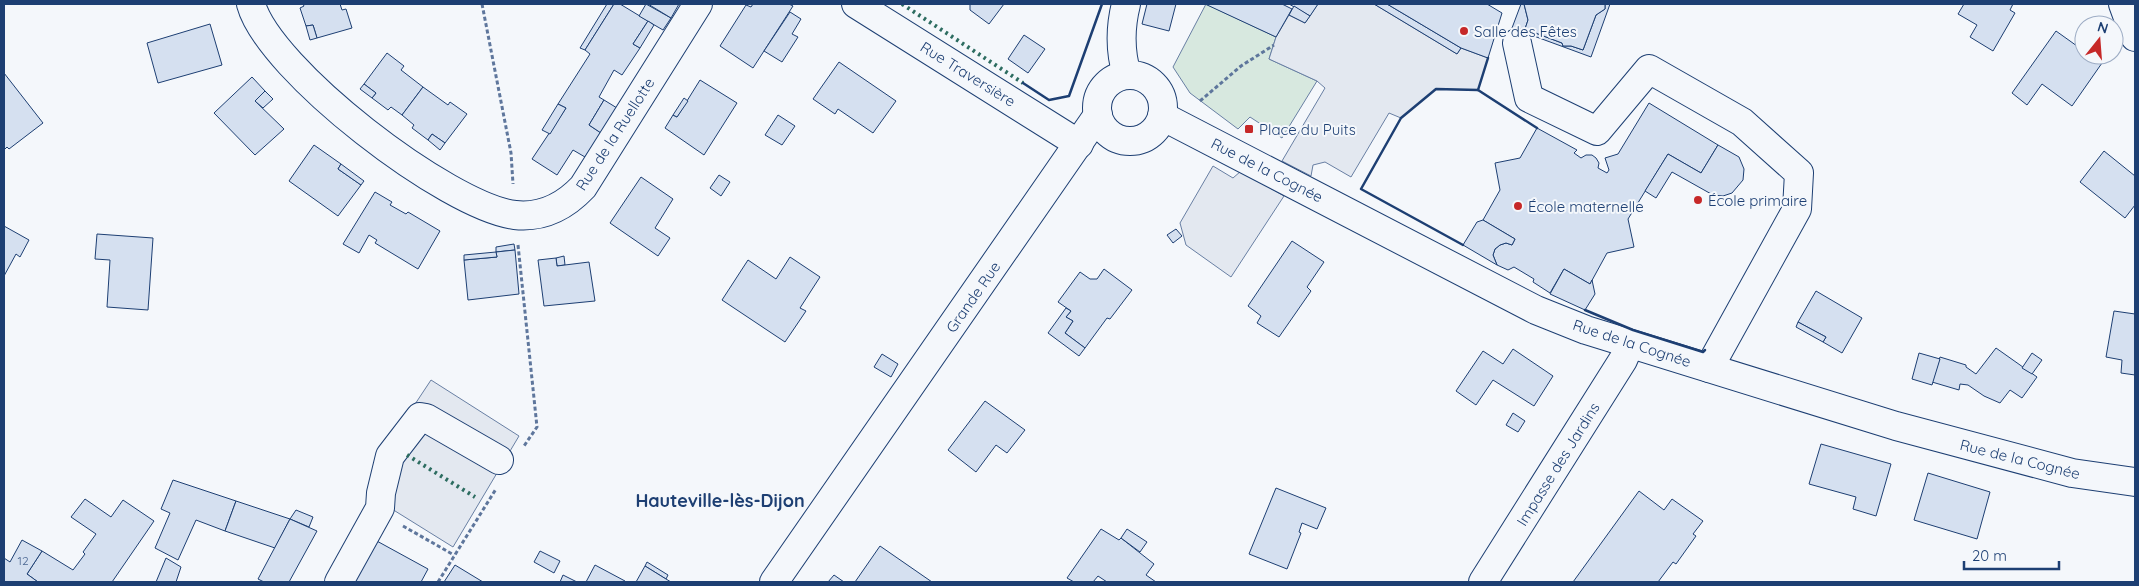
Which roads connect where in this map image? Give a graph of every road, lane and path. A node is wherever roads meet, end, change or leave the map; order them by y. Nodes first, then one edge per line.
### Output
1 (252, 4) edge
2 (482, 4) edge
3 (698, 4) edge
4 (856, 4) edge
5 (1126, 4) edge
6 (2123, 4) edge
7 (2135, 37) edge
8 (1517, 42) dead end
9 (1274, 45) dead end
10 (1127, 76) junction
11 (1098, 115) junction
12 (1173, 122) junction
13 (1079, 144) junction
14 (516, 215) junction
15 (1630, 344) junction
16 (1709, 368) junction
17 (507, 465) junction
18 (2135, 482) edge
19 (403, 525) dead end
20 (454, 555) junction
21 (339, 582) edge
22 (438, 582) edge
23 (774, 582) edge
24 (1482, 582) edge

1 - 14 street, Rue de la Ruellotte
2 - 14 path
3 - 14 street, Rue de la Ruellotte
4 - 13 street, Rue Traversière
5 - 10 street
6 - 7 street
8 - 16 street
9 - 12 path
10 - 11 street, Grande Rue
10 - 12 street
11 - 12 street
11 - 13 street, Grande Rue
12 - 15 street, Rue de la Cognée
13 - 23 street, Grande Rue
14 - 17 path
15 - 16 street, Rue de la Cognée
15 - 24 street, Impasse des Jardins
16 - 18 street, Rue de la Cognée
17 - 20 path
17 - 21 street
19 - 20 path
20 - 22 path

